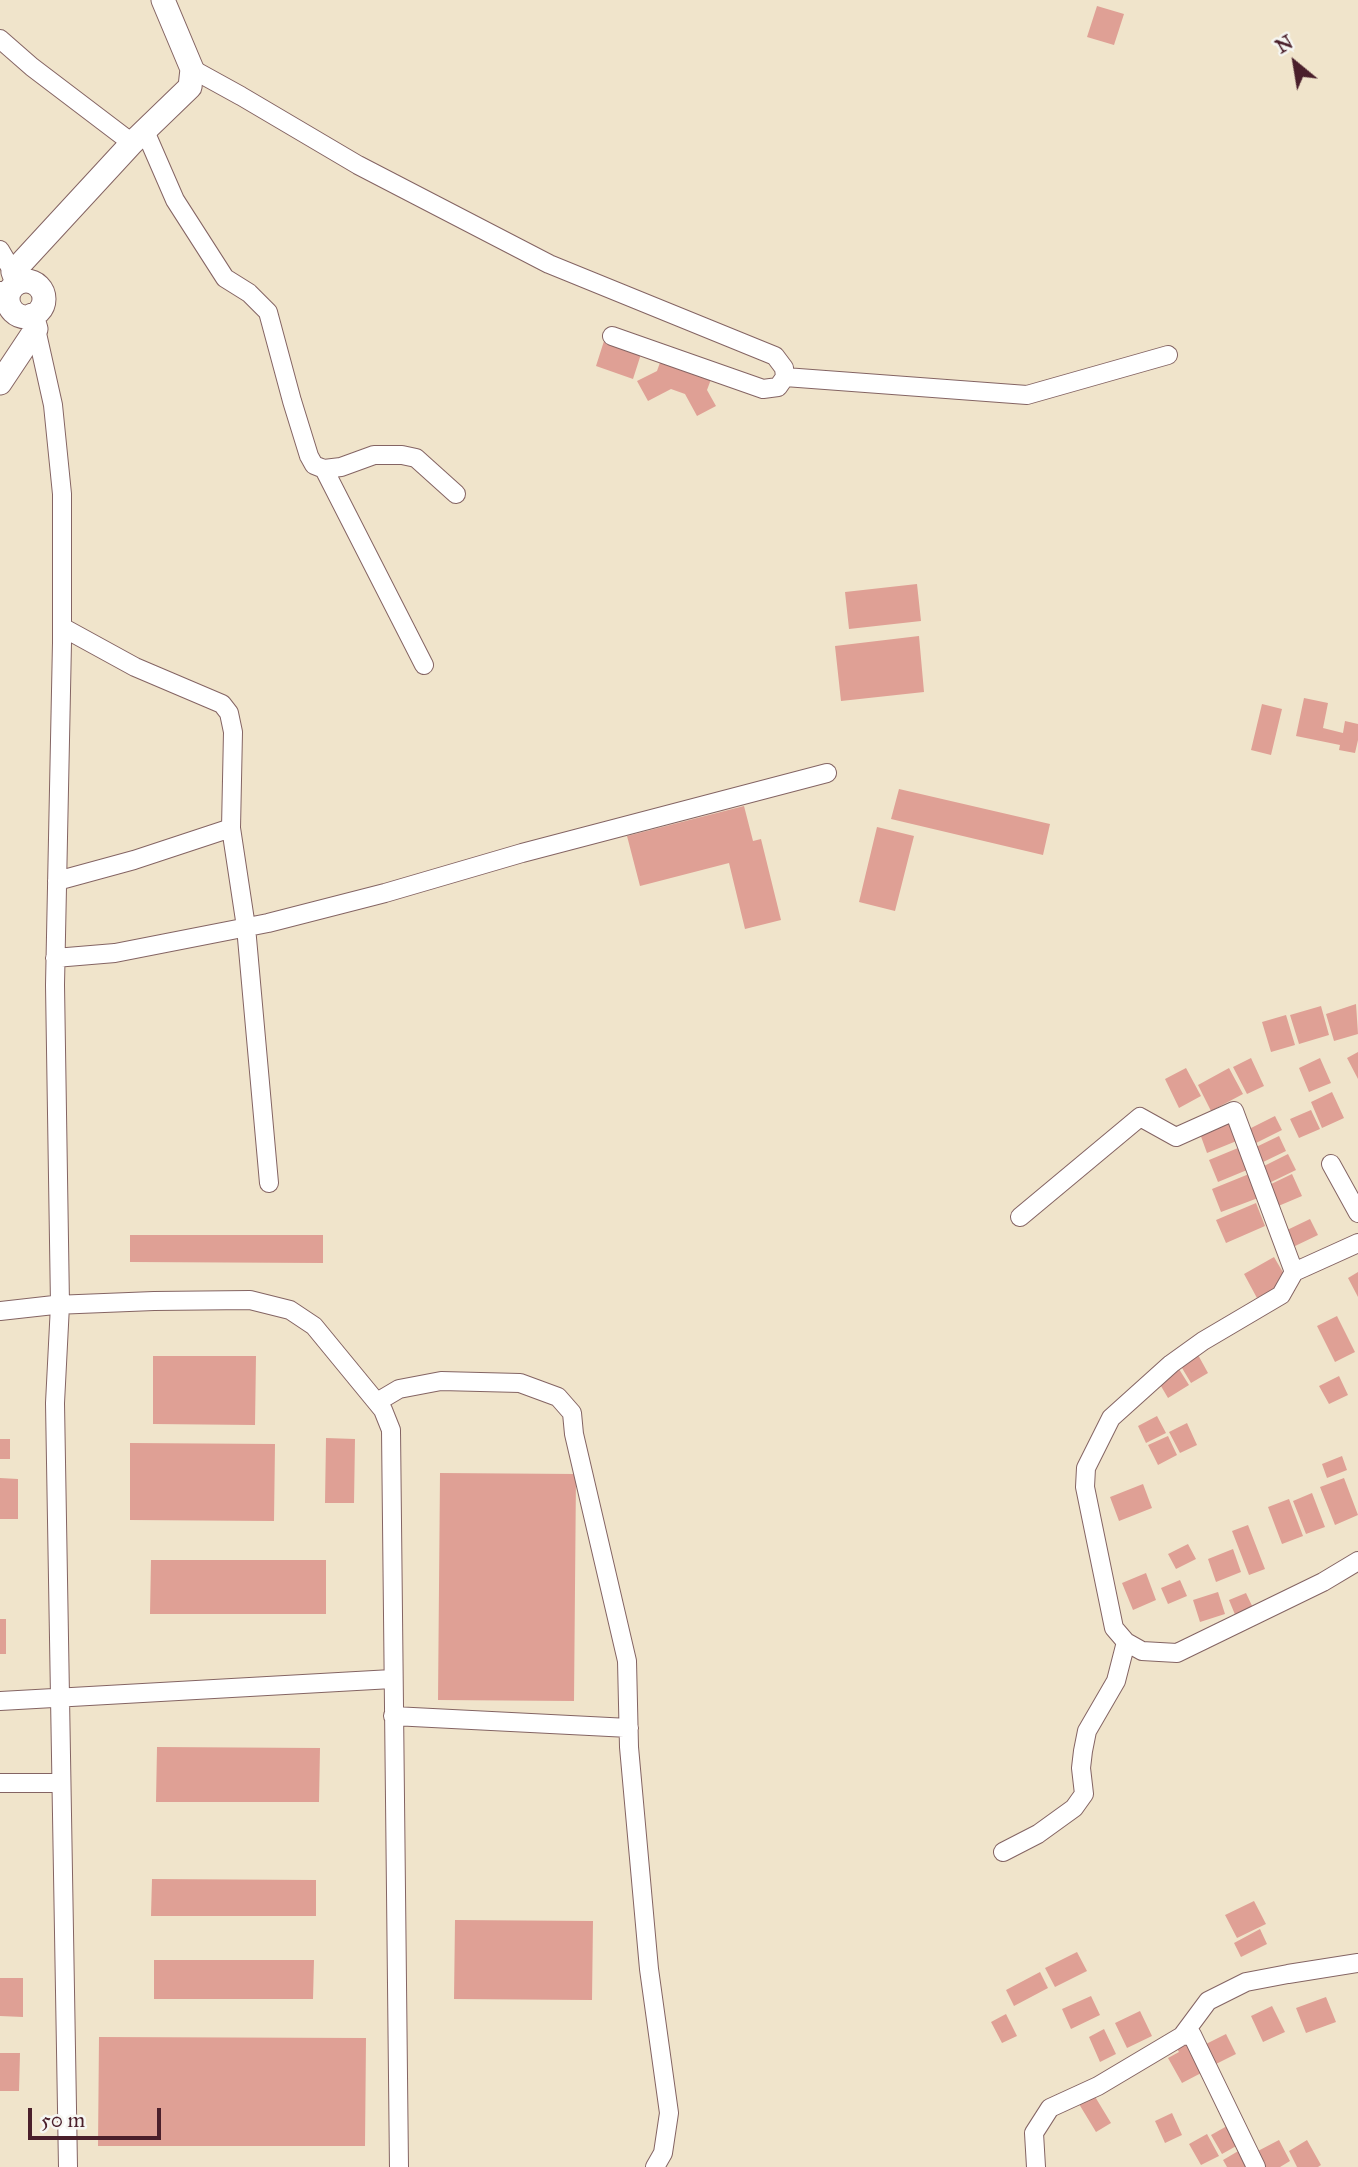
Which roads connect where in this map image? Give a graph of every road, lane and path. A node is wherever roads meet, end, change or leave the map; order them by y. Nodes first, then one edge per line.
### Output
1 (163, 0) edge
2 (0, 40) edge
3 (192, 69) junction
4 (139, 137) junction
5 (0, 250) edge
6 (10, 284) edge
7 (34, 322) junction
8 (612, 336) dead end
9 (1168, 355) dead end
10 (785, 377) junction
11 (0, 383) edge
12 (324, 469) junction
13 (456, 494) dead end
14 (62, 627) junction
15 (424, 665) dead end
16 (827, 773) dead end
17 (231, 828) junction
18 (57, 881) junction
19 (246, 927) junction
20 (55, 958) junction
21 (1331, 1164) dead end
22 (269, 1183) dead end
23 (1358, 1213) edge
24 (1020, 1217) dead end
25 (1358, 1243) edge
26 (1294, 1272) junction
27 (60, 1305) junction
28 (0, 1311) edge
29 (377, 1402) junction
30 (1358, 1561) edge
31 (1126, 1642) junction
32 (392, 1679) junction
33 (60, 1698) junction
34 (0, 1701) edge
35 (393, 1717) junction
36 (629, 1728) junction
37 (0, 1783) edge
38 (61, 1783) junction
39 (1003, 1852) dead end
40 (1358, 1964) edge
41 (1182, 2036) junction
42 (68, 2167) edge
43 (399, 2167) edge
44 (655, 2167) edge
45 (1036, 2167) edge
46 (1256, 2167) edge

1 - 3 street
2 - 4 street
3 - 4 street
3 - 10 street
4 - 6 street
4 - 12 street
5 - 6 street
6 - 7 street
7 - 11 street
7 - 14 street
8 - 10 street
9 - 10 street
12 - 13 street
12 - 15 street
14 - 17 street
14 - 18 street
16 - 19 street
17 - 18 street
17 - 19 street
18 - 20 street
19 - 20 street
19 - 22 street
20 - 27 street
21 - 23 street
24 - 26 street
25 - 26 street
26 - 31 street
27 - 28 street
27 - 29 street
27 - 33 street
29 - 32 street
29 - 36 street
30 - 31 street
31 - 39 street
32 - 33 street
32 - 35 street
33 - 34 street
33 - 38 street
35 - 36 street
35 - 43 street
36 - 44 street
37 - 38 street
38 - 42 street
40 - 41 street
41 - 45 street
41 - 46 street

